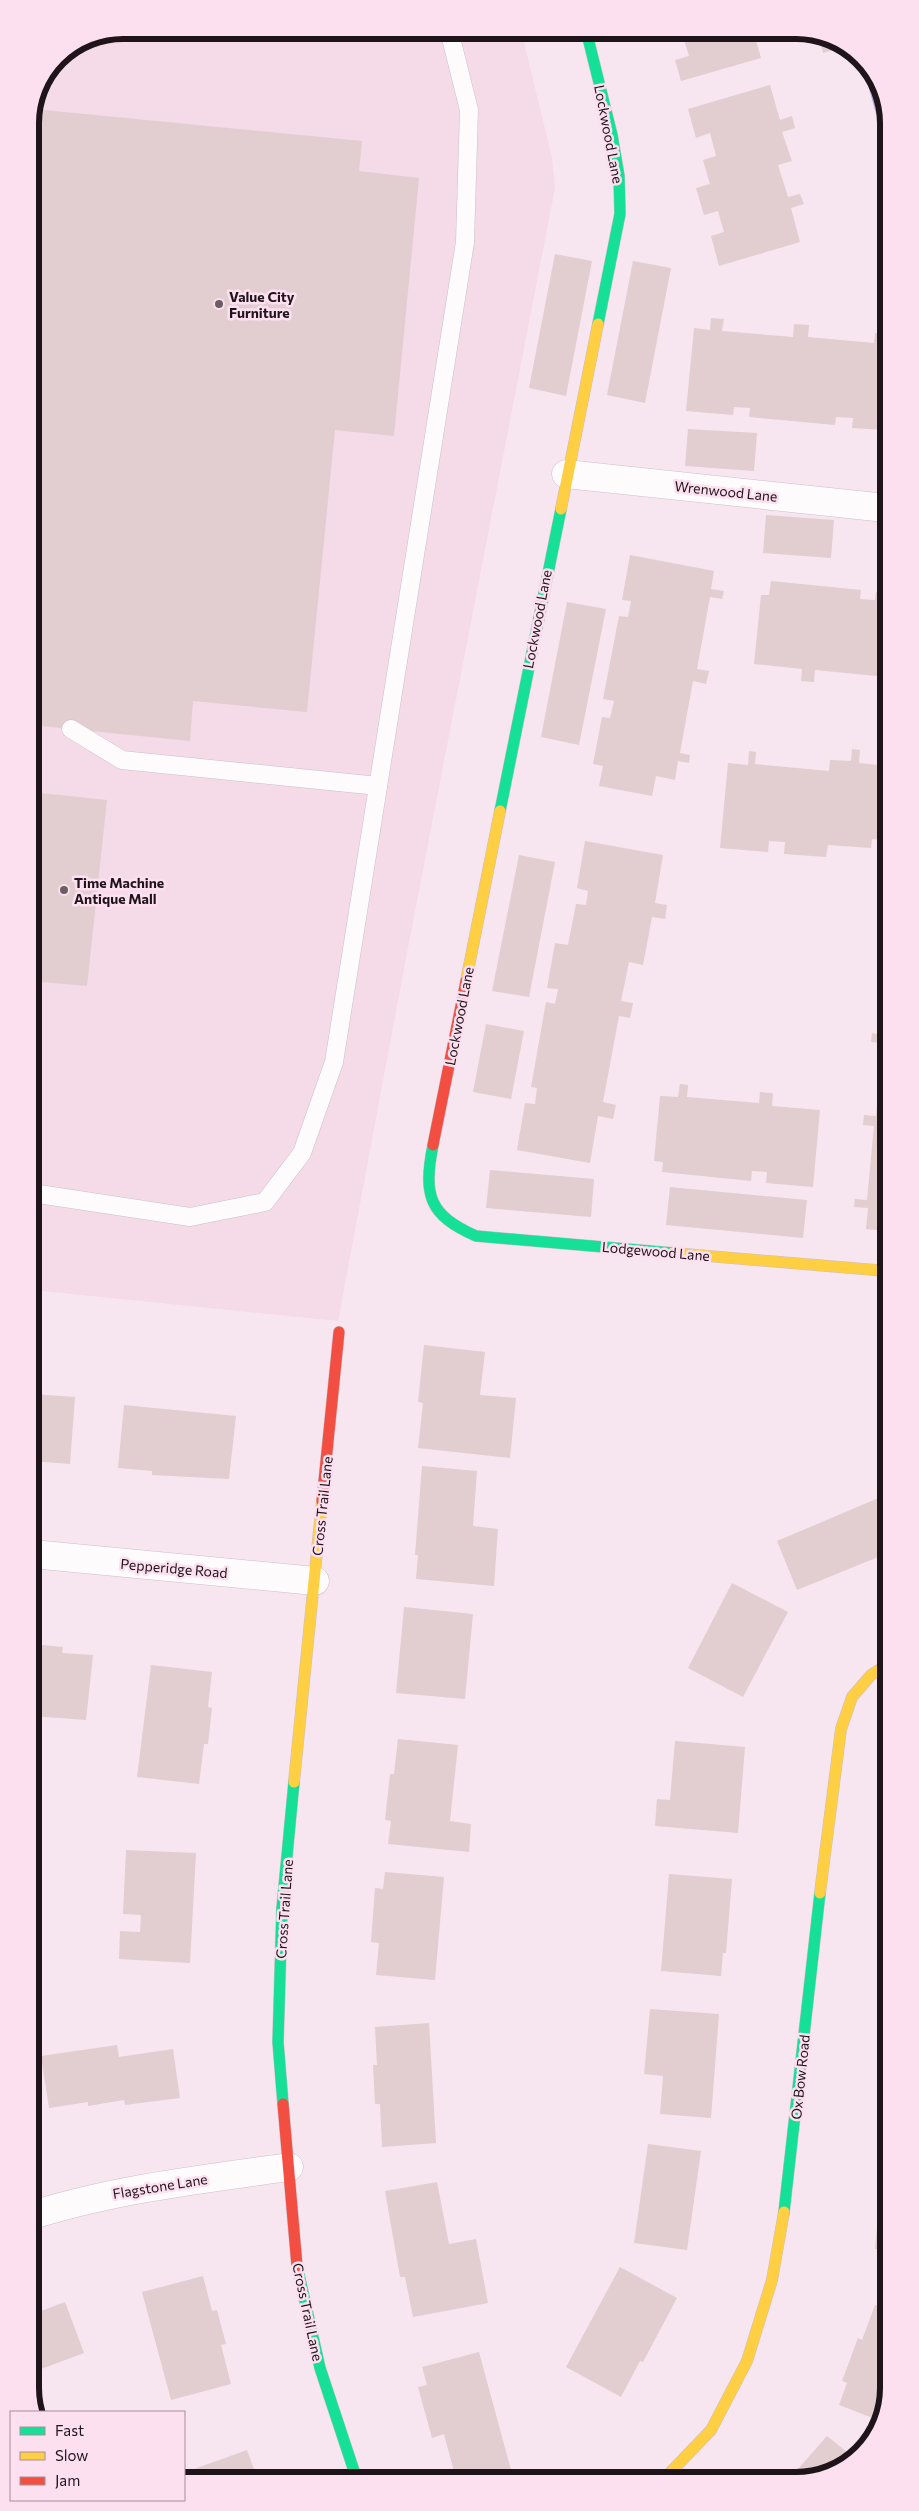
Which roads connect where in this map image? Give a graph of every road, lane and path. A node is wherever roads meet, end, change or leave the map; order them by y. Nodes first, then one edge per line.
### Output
1 (451, 39) edge
2 (588, 39) edge
3 (566, 474) junction
4 (880, 507) edge
5 (70, 729) dead end
6 (378, 786) junction
7 (39, 1194) edge
8 (434, 1209) joint
9 (880, 1270) edge
10 (339, 1332) dead end
11 (39, 1555) edge
12 (315, 1581) junction
13 (880, 1669) edge
14 (289, 2167) junction
15 (39, 2213) edge
16 (354, 2472) edge
17 (671, 2472) edge

1 - 6 lane
2 - 3 street, Lockwood Lane
3 - 4 street, Wrenwood Lane
3 - 8 street, Lockwood Lane
5 - 6 lane
6 - 7 lane
8 - 9 street, Lodgewood Lane
10 - 12 street, Cross Trail Lane
11 - 12 street, Pepperidge Road
12 - 14 street, Cross Trail Lane
13 - 17 street, Ox Bow Road
14 - 15 street, Flagstone Lane
14 - 16 street, Cross Trail Lane

